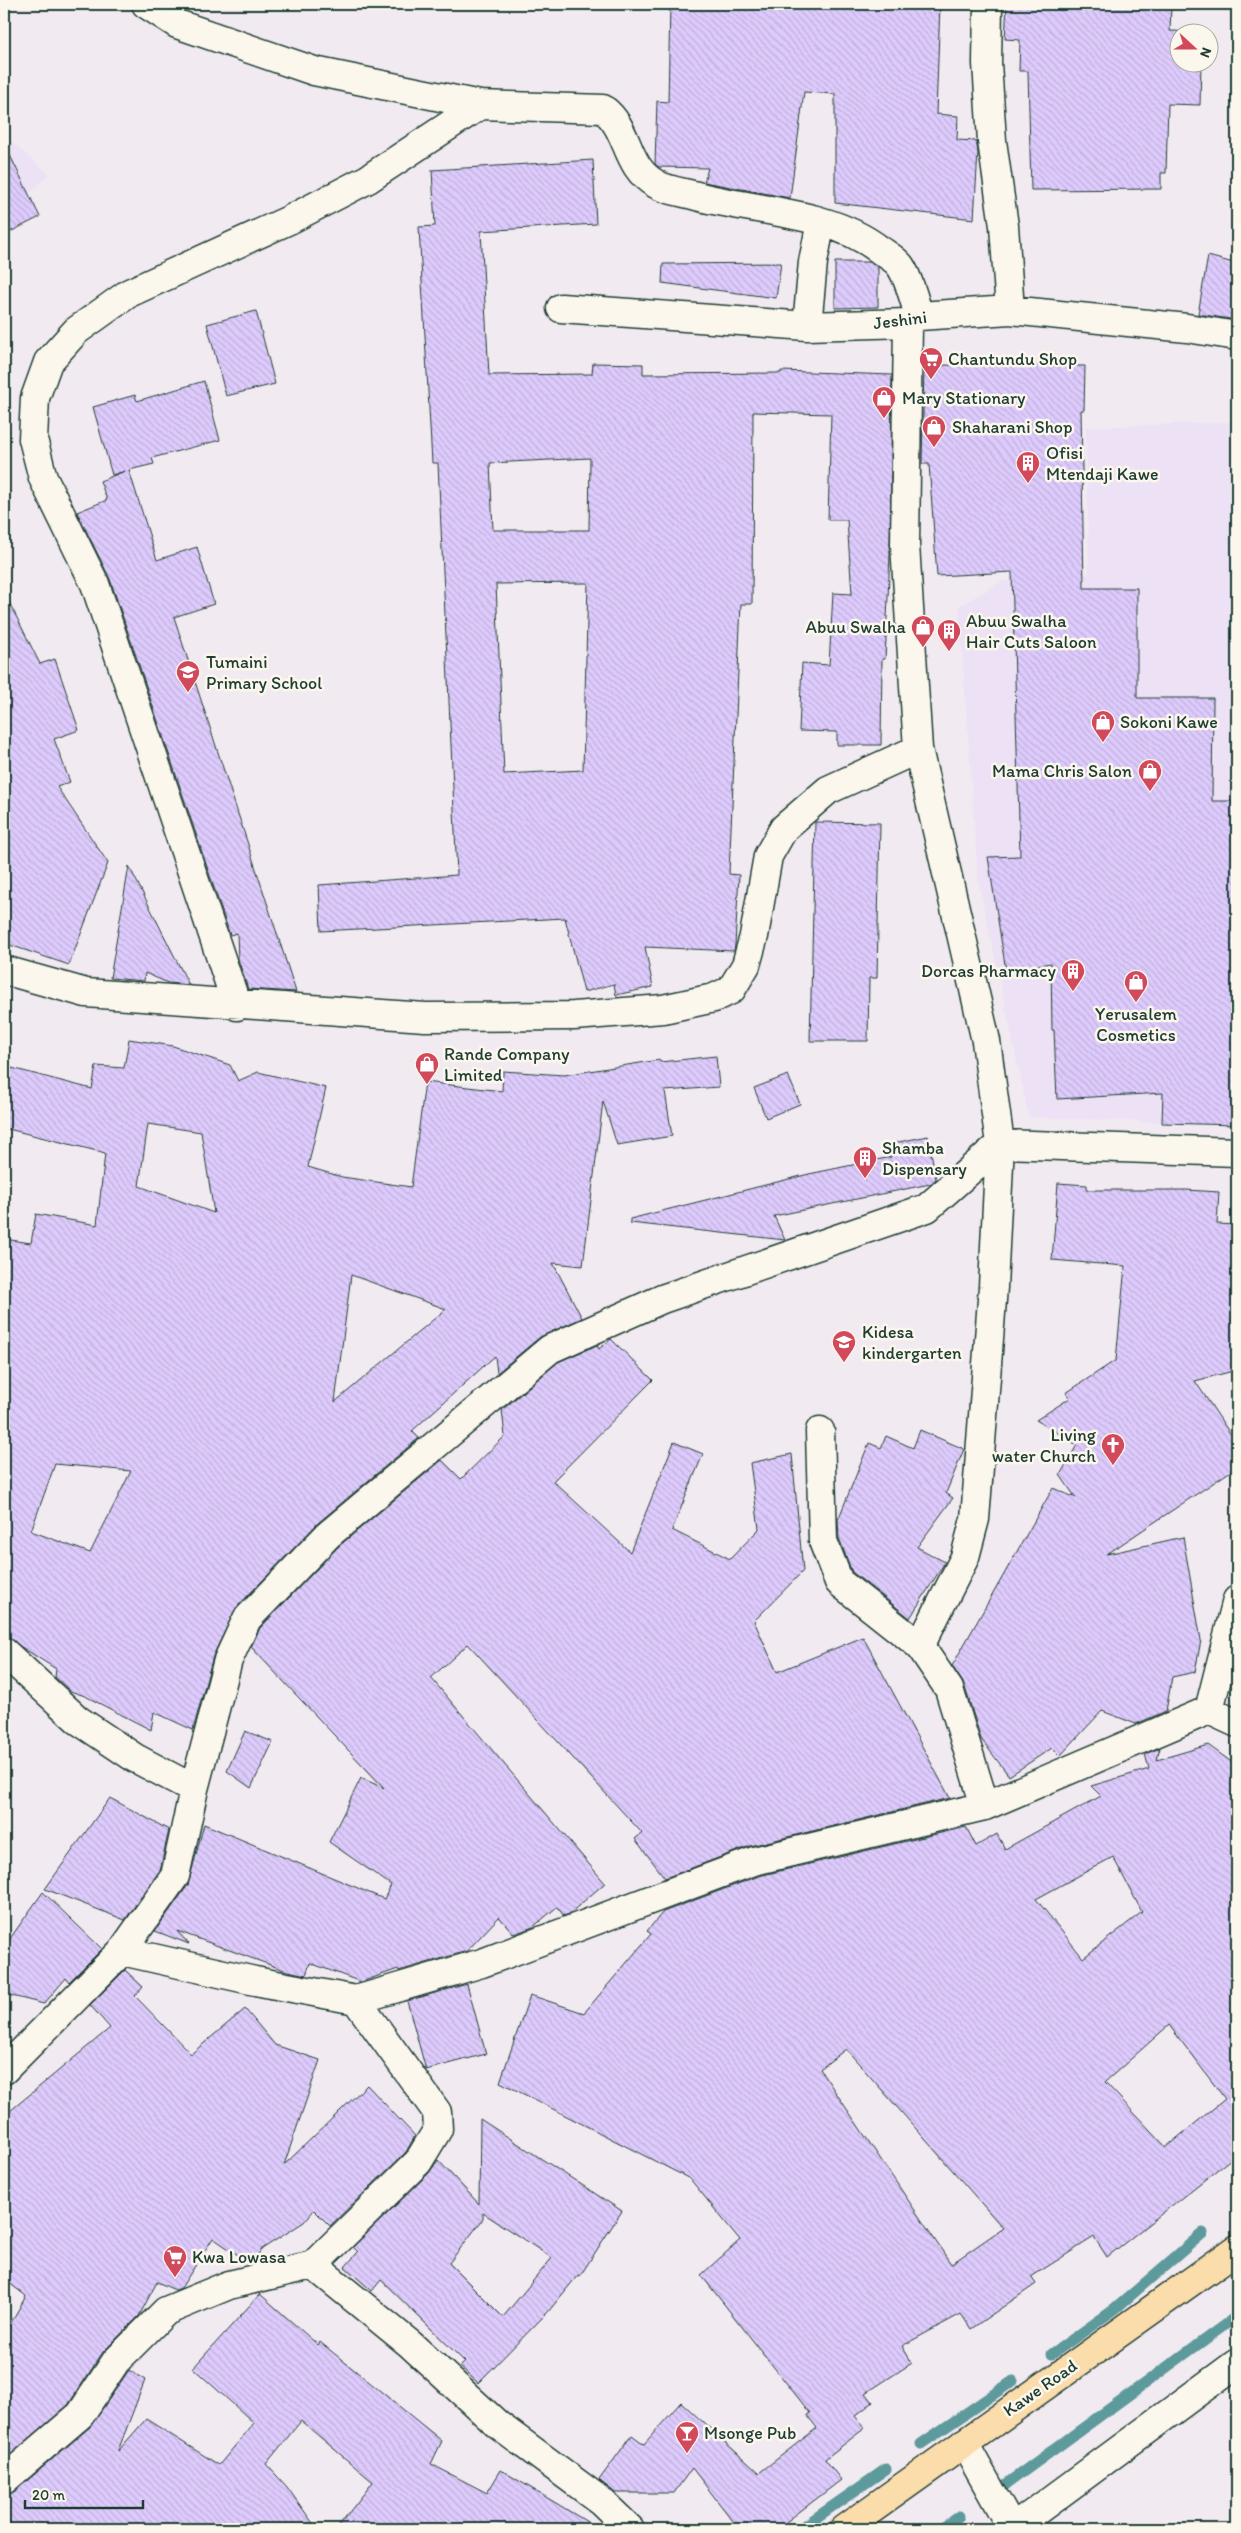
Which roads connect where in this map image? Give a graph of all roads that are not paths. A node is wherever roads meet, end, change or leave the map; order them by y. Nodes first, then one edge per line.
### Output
1 (146, 4) edge
2 (988, 4) edge
3 (480, 105) junction
4 (821, 222) junction
5 (561, 308) dead end
6 (1010, 310) junction
7 (914, 320) junction
8 (807, 326) junction
9 (1237, 336) edge
10 (918, 750) junction
11 (4, 970) edge
12 (237, 1006) junction
13 (1000, 1144) junction
14 (1237, 1152) edge
15 (820, 1432) dead end
16 (1237, 1600) edge
17 (920, 1646) junction
18 (4, 1652) edge
19 (1209, 1710) junction
20 (1237, 1723) edge
21 (194, 1789) junction
22 (985, 1806) junction
23 (122, 1951) junction
24 (356, 2000) junction
25 (4, 2070) edge
26 (1237, 2249) edge
27 (313, 2265) junction
28 (1237, 2363) edge
29 (964, 2443) junction
30 (4, 2480) edge
31 (630, 2529) edge
32 (844, 2529) edge
33 (1012, 2529) edge

1 - 3 street
2 - 6 street
3 - 4 street
3 - 12 street
4 - 7 street
4 - 8 street
5 - 8 street, Jeshini
6 - 7 street, Jeshini
6 - 9 street, Jeshini
7 - 8 street, Jeshini
7 - 10 street
10 - 12 street
10 - 13 street
11 - 12 street
13 - 14 street
13 - 17 street
13 - 21 street
15 - 17 street
16 - 19 street
17 - 22 street
18 - 21 street
19 - 20 street
19 - 22 street
21 - 23 street
22 - 24 street
23 - 24 street
23 - 25 street
24 - 27 street
26 - 29 main road, Kawe Road
27 - 30 street
27 - 31 street
28 - 33 street
29 - 32 main road, Kawe Road
29 - 33 street

